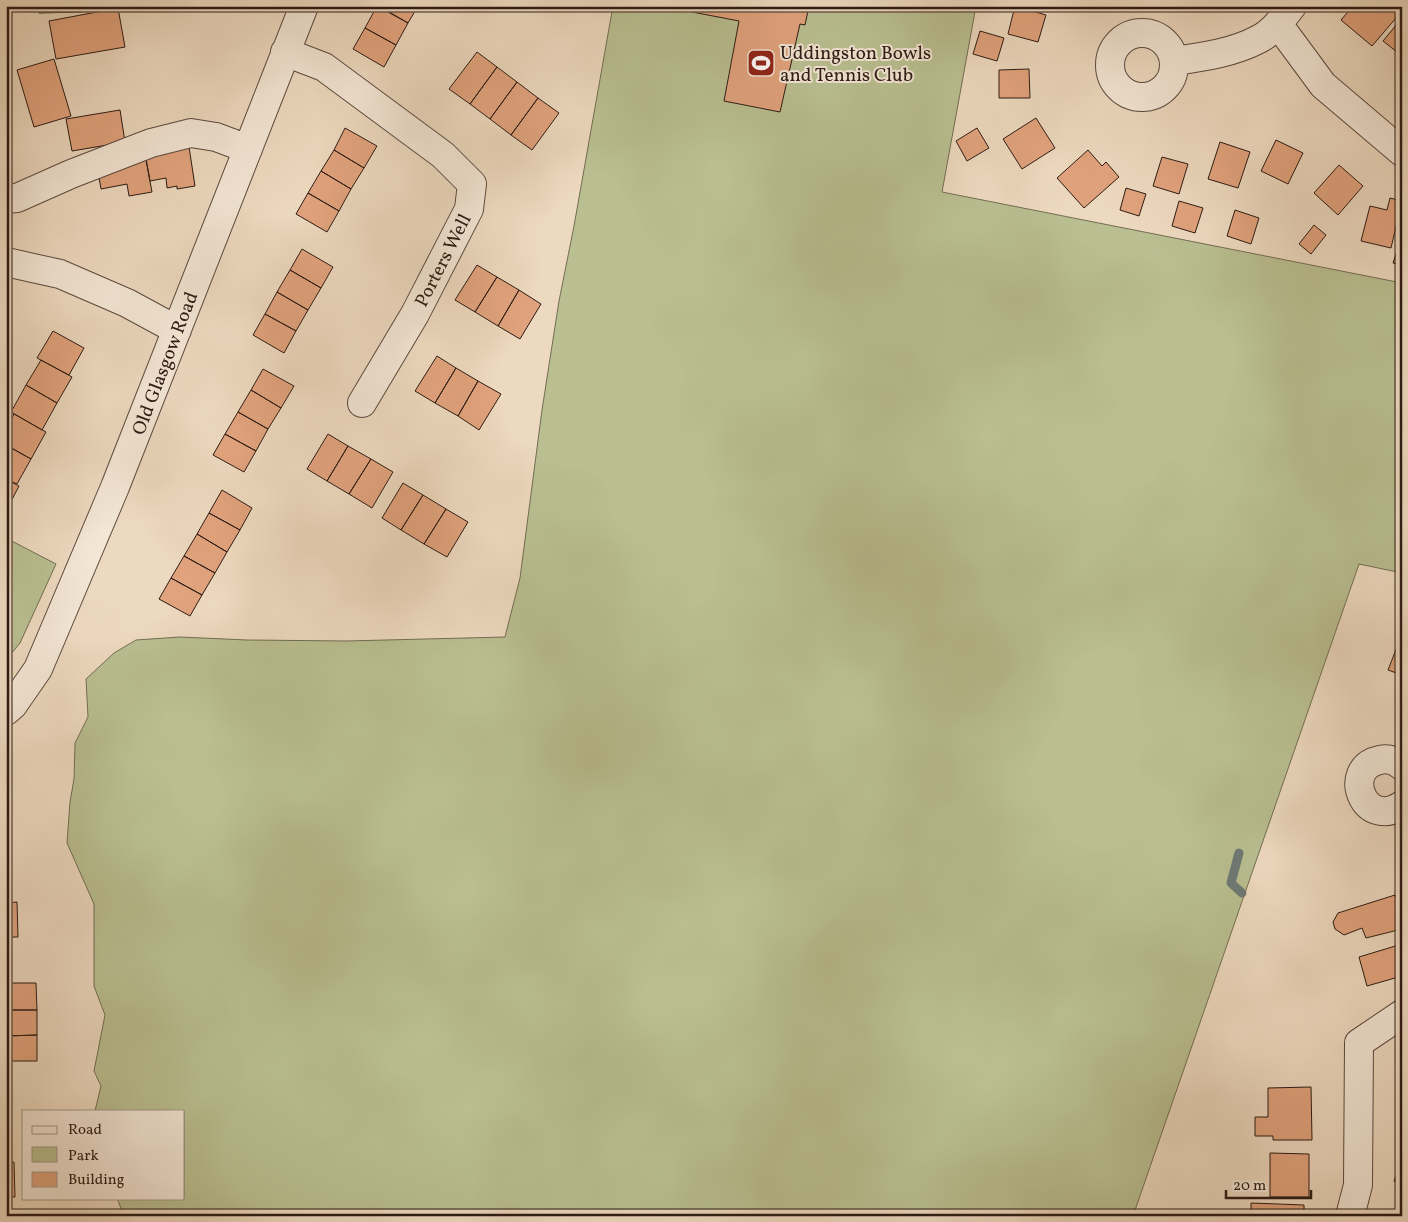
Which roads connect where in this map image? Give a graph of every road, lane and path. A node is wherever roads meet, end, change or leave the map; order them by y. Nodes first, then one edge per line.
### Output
1 (304, 6) edge
2 (1285, 15) edge
3 (285, 52) junction
4 (1174, 61) dead end
5 (248, 149) junction
6 (1402, 152) edge
7 (6, 199) edge
8 (6, 262) edge
9 (177, 330) junction
10 (362, 403) dead end
11 (6, 711) edge
12 (1402, 766) edge
13 (1401, 806) edge
14 (1402, 1014) edge
15 (1350, 1216) edge

1 - 3 street, Old Glasgow Road
2 - 4 street
2 - 6 street
3 - 5 street, Old Glasgow Road
3 - 10 street, Porters Well
5 - 7 street
5 - 9 street, Old Glasgow Road
8 - 9 street
9 - 11 street, Old Glasgow Road
12 - 13 street
14 - 15 street

